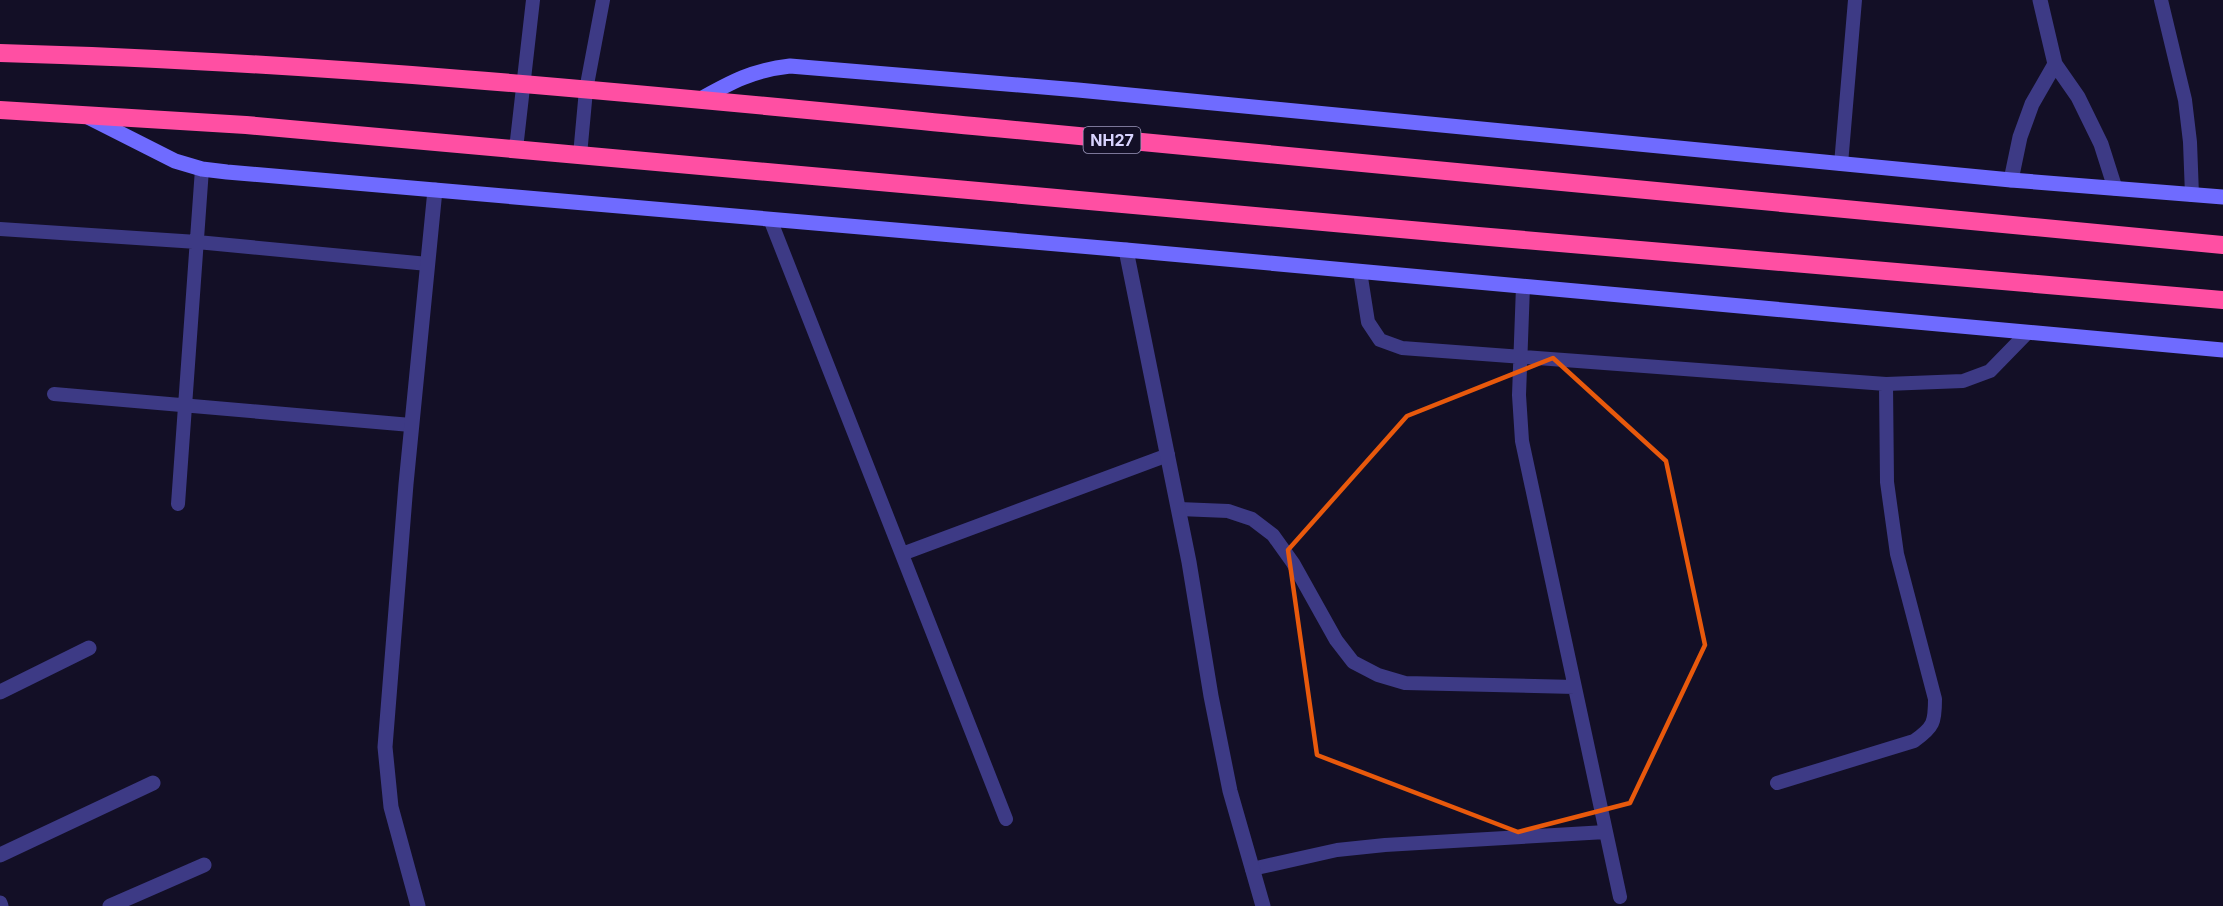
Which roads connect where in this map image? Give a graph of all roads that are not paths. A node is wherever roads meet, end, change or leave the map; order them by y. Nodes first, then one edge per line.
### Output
1 (532, 0) edge
2 (603, 0) edge
3 (1855, 0) edge
4 (2040, 0) edge
5 (2161, 0) edge
6 (0, 53) edge
7 (2055, 64) junction
8 (522, 84) junction
9 (586, 90) junction
10 (699, 100) junction
11 (0, 110) edge
12 (82, 114) junction
13 (516, 149) junction
14 (580, 155) junction
15 (1841, 164) junction
16 (202, 169) junction
17 (2011, 180) junction
18 (2115, 188) junction
19 (435, 190) junction
20 (2192, 195) junction
21 (2223, 197) edge
22 (770, 219) junction
23 (0, 229) edge
24 (197, 242) junction
25 (2223, 245) edge
26 (1126, 250) junction
27 (428, 264) junction
28 (1360, 271) junction
29 (1523, 286) junction
30 (2223, 300) edge
31 (2028, 332) junction
32 (2223, 350) edge
33 (1521, 357) junction
34 (1886, 384) junction
35 (54, 394) dead end
36 (185, 405) junction
37 (411, 425) junction
38 (1168, 455) junction
39 (178, 504) dead end
40 (1179, 509) junction
41 (902, 554) junction
42 (89, 648) dead end
43 (1575, 687) junction
44 (0, 692) edge
45 (153, 783) dead end
46 (1777, 783) dead end
47 (1006, 819) dead end
48 (1606, 832) junction
49 (0, 855) edge
50 (204, 865) dead end
51 (1252, 869) junction
52 (1620, 897) dead end
53 (110, 906) edge
54 (418, 906) edge
55 (1263, 906) edge

1 - 8 lane
2 - 9 lane
3 - 15 lane
4 - 7 street
5 - 20 lane
6 - 8 highway, NH27
7 - 17 street
7 - 18 street
8 - 9 highway, NH27
8 - 13 lane
9 - 10 highway, NH27
9 - 14 lane
10 - 15 street
10 - 25 highway, NH27
11 - 12 highway
12 - 13 highway
12 - 16 street
13 - 14 highway
14 - 30 highway
15 - 17 street
16 - 19 street
16 - 24 lane
17 - 18 street
18 - 20 street
19 - 22 street
19 - 27 street
20 - 21 street
22 - 26 street
22 - 41 lane
23 - 24 lane
24 - 27 lane
24 - 36 lane
26 - 28 street
26 - 38 street
27 - 37 street
28 - 29 street
28 - 33 lane
29 - 31 street
29 - 33 lane
31 - 32 street
31 - 34 lane
33 - 34 lane
33 - 43 lane
34 - 46 lane
35 - 36 lane
36 - 37 lane
36 - 39 lane
37 - 54 street
38 - 40 street
38 - 41 lane
40 - 43 lane
40 - 51 street
41 - 47 lane
42 - 44 street
43 - 48 lane
45 - 49 street
48 - 51 lane
48 - 52 lane
50 - 53 street
51 - 55 street

